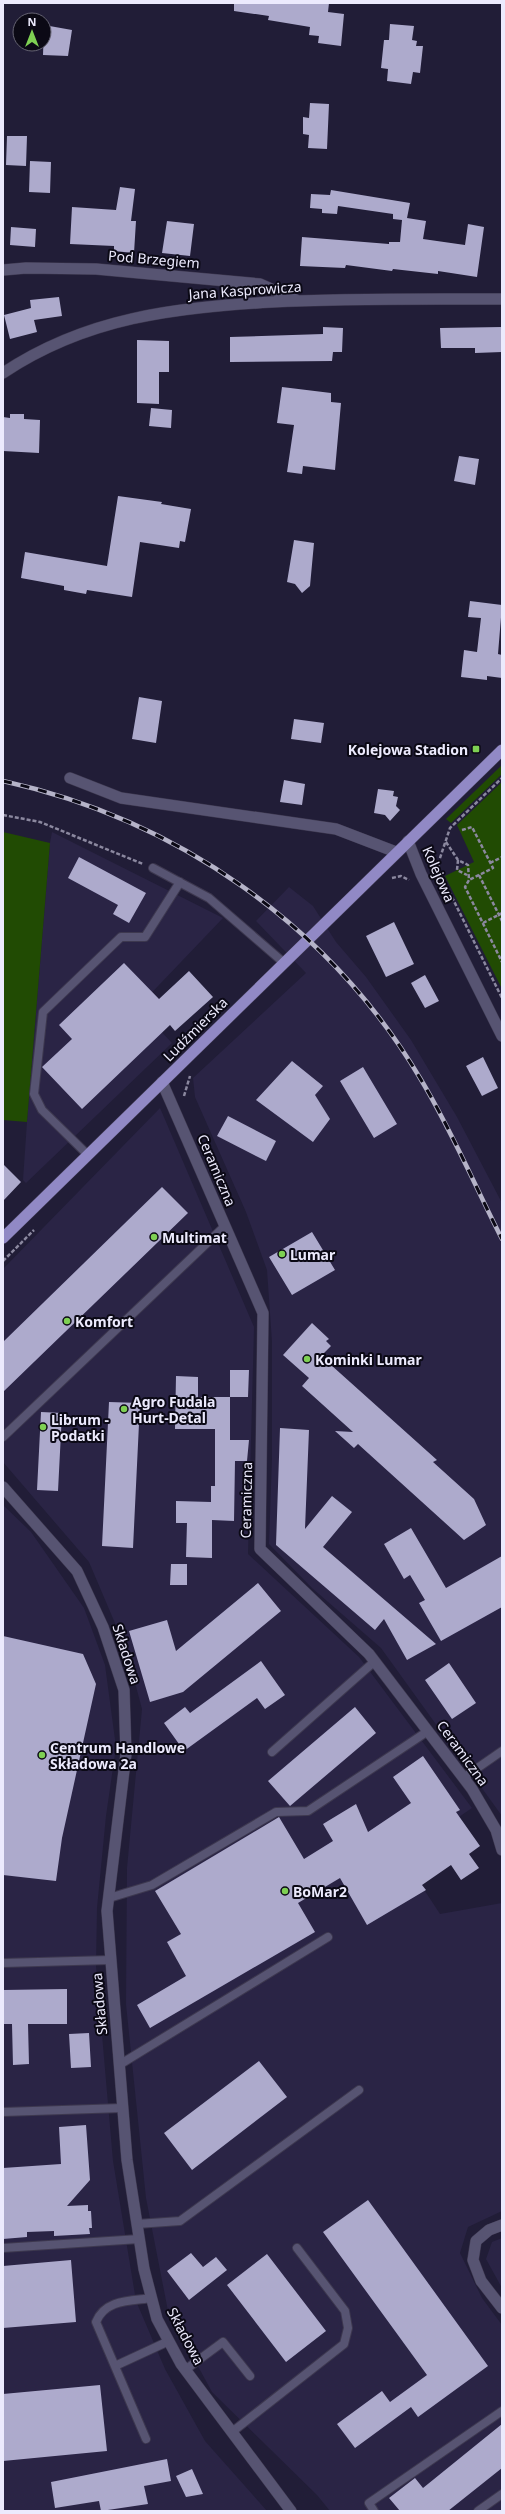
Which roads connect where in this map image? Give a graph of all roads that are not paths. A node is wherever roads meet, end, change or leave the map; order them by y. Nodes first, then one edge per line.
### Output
1 (3, 270) edge
2 (502, 299) edge
3 (298, 301) junction
4 (3, 373) edge
5 (502, 750) edge
6 (70, 778) dead end
7 (408, 841) junction
8 (396, 852) junction
9 (153, 868) road end
10 (180, 882) junction
11 (283, 962) junction
12 (502, 1036) edge
13 (162, 1082) junction
14 (88, 1155) junction
15 (225, 1226) junction
16 (3, 1238) edge
17 (3, 1437) edge
18 (3, 1487) edge
19 (375, 1661) junction
20 (428, 1731) junction
21 (502, 1751) edge
22 (272, 1752) dead end
23 (463, 1778) junction
24 (502, 1850) edge
25 (109, 1898) junction
26 (328, 1937) dead end
27 (110, 1960) junction
28 (3, 1963) edge
29 (119, 2065) junction
30 (359, 2090) dead end
31 (122, 2108) junction
32 (3, 2112) edge
33 (137, 2224) junction
34 (502, 2224) edge
35 (139, 2239) junction
36 (3, 2248) edge
37 (297, 2248) dead end
38 (152, 2298) junction
39 (502, 2308) edge
40 (169, 2341) junction
41 (115, 2366) junction
42 (185, 2370) junction
43 (250, 2376) dead end
44 (502, 2411) edge
45 (232, 2432) junction
46 (146, 2439) dead end
47 (502, 2494) edge
48 (291, 2511) edge
49 (374, 2511) edge
50 (478, 2511) edge

1 - 3 street, Pod Brzegiem
2 - 3 street, Jana Kasprowicza
3 - 4 street, Jana Kasprowicza
5 - 7 main road, Kolejowa
6 - 8 street
7 - 8 main road, Ludźmierska
7 - 12 street, Kolejowa
8 - 11 main road, Ludźmierska
9 - 10 lane
10 - 11 lane
10 - 14 lane
11 - 13 main road, Ludźmierska
13 - 14 main road, Ludźmierska
13 - 15 street, Ceramiczna
14 - 16 main road, Ludźmierska
15 - 17 lane
15 - 19 street, Ceramiczna
18 - 25 street, Składowa
19 - 20 street, Ceramiczna
19 - 22 lane
20 - 23 street, Ceramiczna
20 - 25 lane
21 - 23 lane
23 - 24 street, Ceramiczna
25 - 27 street, Składowa
26 - 29 lane
27 - 28 lane
27 - 29 street, Składowa
29 - 31 street, Składowa
30 - 33 lane
31 - 32 lane
31 - 33 street, Składowa
33 - 35 street, Składowa
34 - 39 street
35 - 36 lane
35 - 38 street, Składowa
37 - 45 lane
38 - 40 street, Składowa
38 - 41 lane
40 - 41 lane
40 - 42 street, Składowa
41 - 46 lane
42 - 43 lane
42 - 45 street, Składowa
44 - 49 lane
45 - 48 street, Składowa
47 - 50 lane

